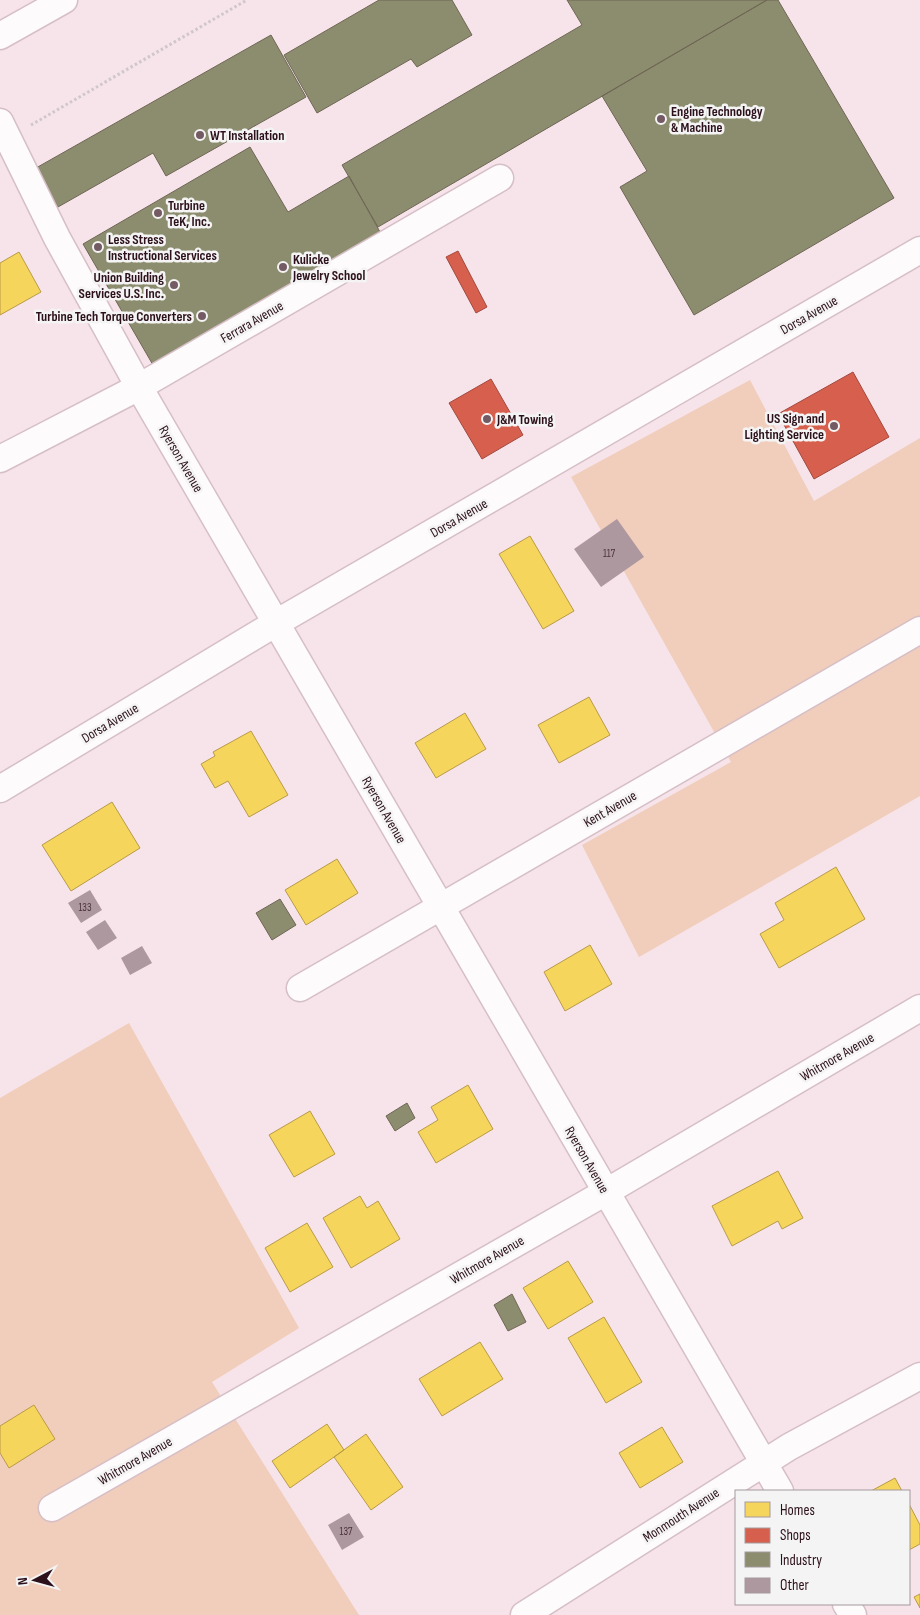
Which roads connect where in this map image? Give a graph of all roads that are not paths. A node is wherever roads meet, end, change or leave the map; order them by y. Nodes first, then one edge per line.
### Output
1 (64, 0) edge
2 (0, 36) edge
3 (4, 130) edge
4 (500, 178) dead end
5 (920, 250) edge
6 (139, 387) junction
7 (0, 459) edge
8 (276, 623) junction
9 (920, 630) edge
10 (0, 788) edge
11 (441, 907) junction
12 (300, 988) dead end
13 (920, 1008) edge
14 (606, 1192) junction
15 (920, 1376) edge
16 (764, 1463) junction
17 (779, 1490) edge
18 (52, 1508) dead end
19 (524, 1615) edge

1 - 2 street
3 - 6 street, Ryerson Avenue
4 - 6 street, Ferrara Avenue
5 - 8 street, Dorsa Avenue
6 - 7 street, Ferrara Avenue
6 - 8 street, Ryerson Avenue
8 - 10 street, Dorsa Avenue
8 - 11 street, Ryerson Avenue
9 - 11 street, Kent Avenue
11 - 12 street, Kent Avenue
11 - 14 street, Ryerson Avenue
13 - 14 street, Whitmore Avenue
14 - 16 street, Ryerson Avenue
14 - 18 street, Whitmore Avenue
15 - 16 street, Monmouth Avenue
16 - 17 street, Ryerson Avenue
16 - 19 street, Monmouth Avenue

